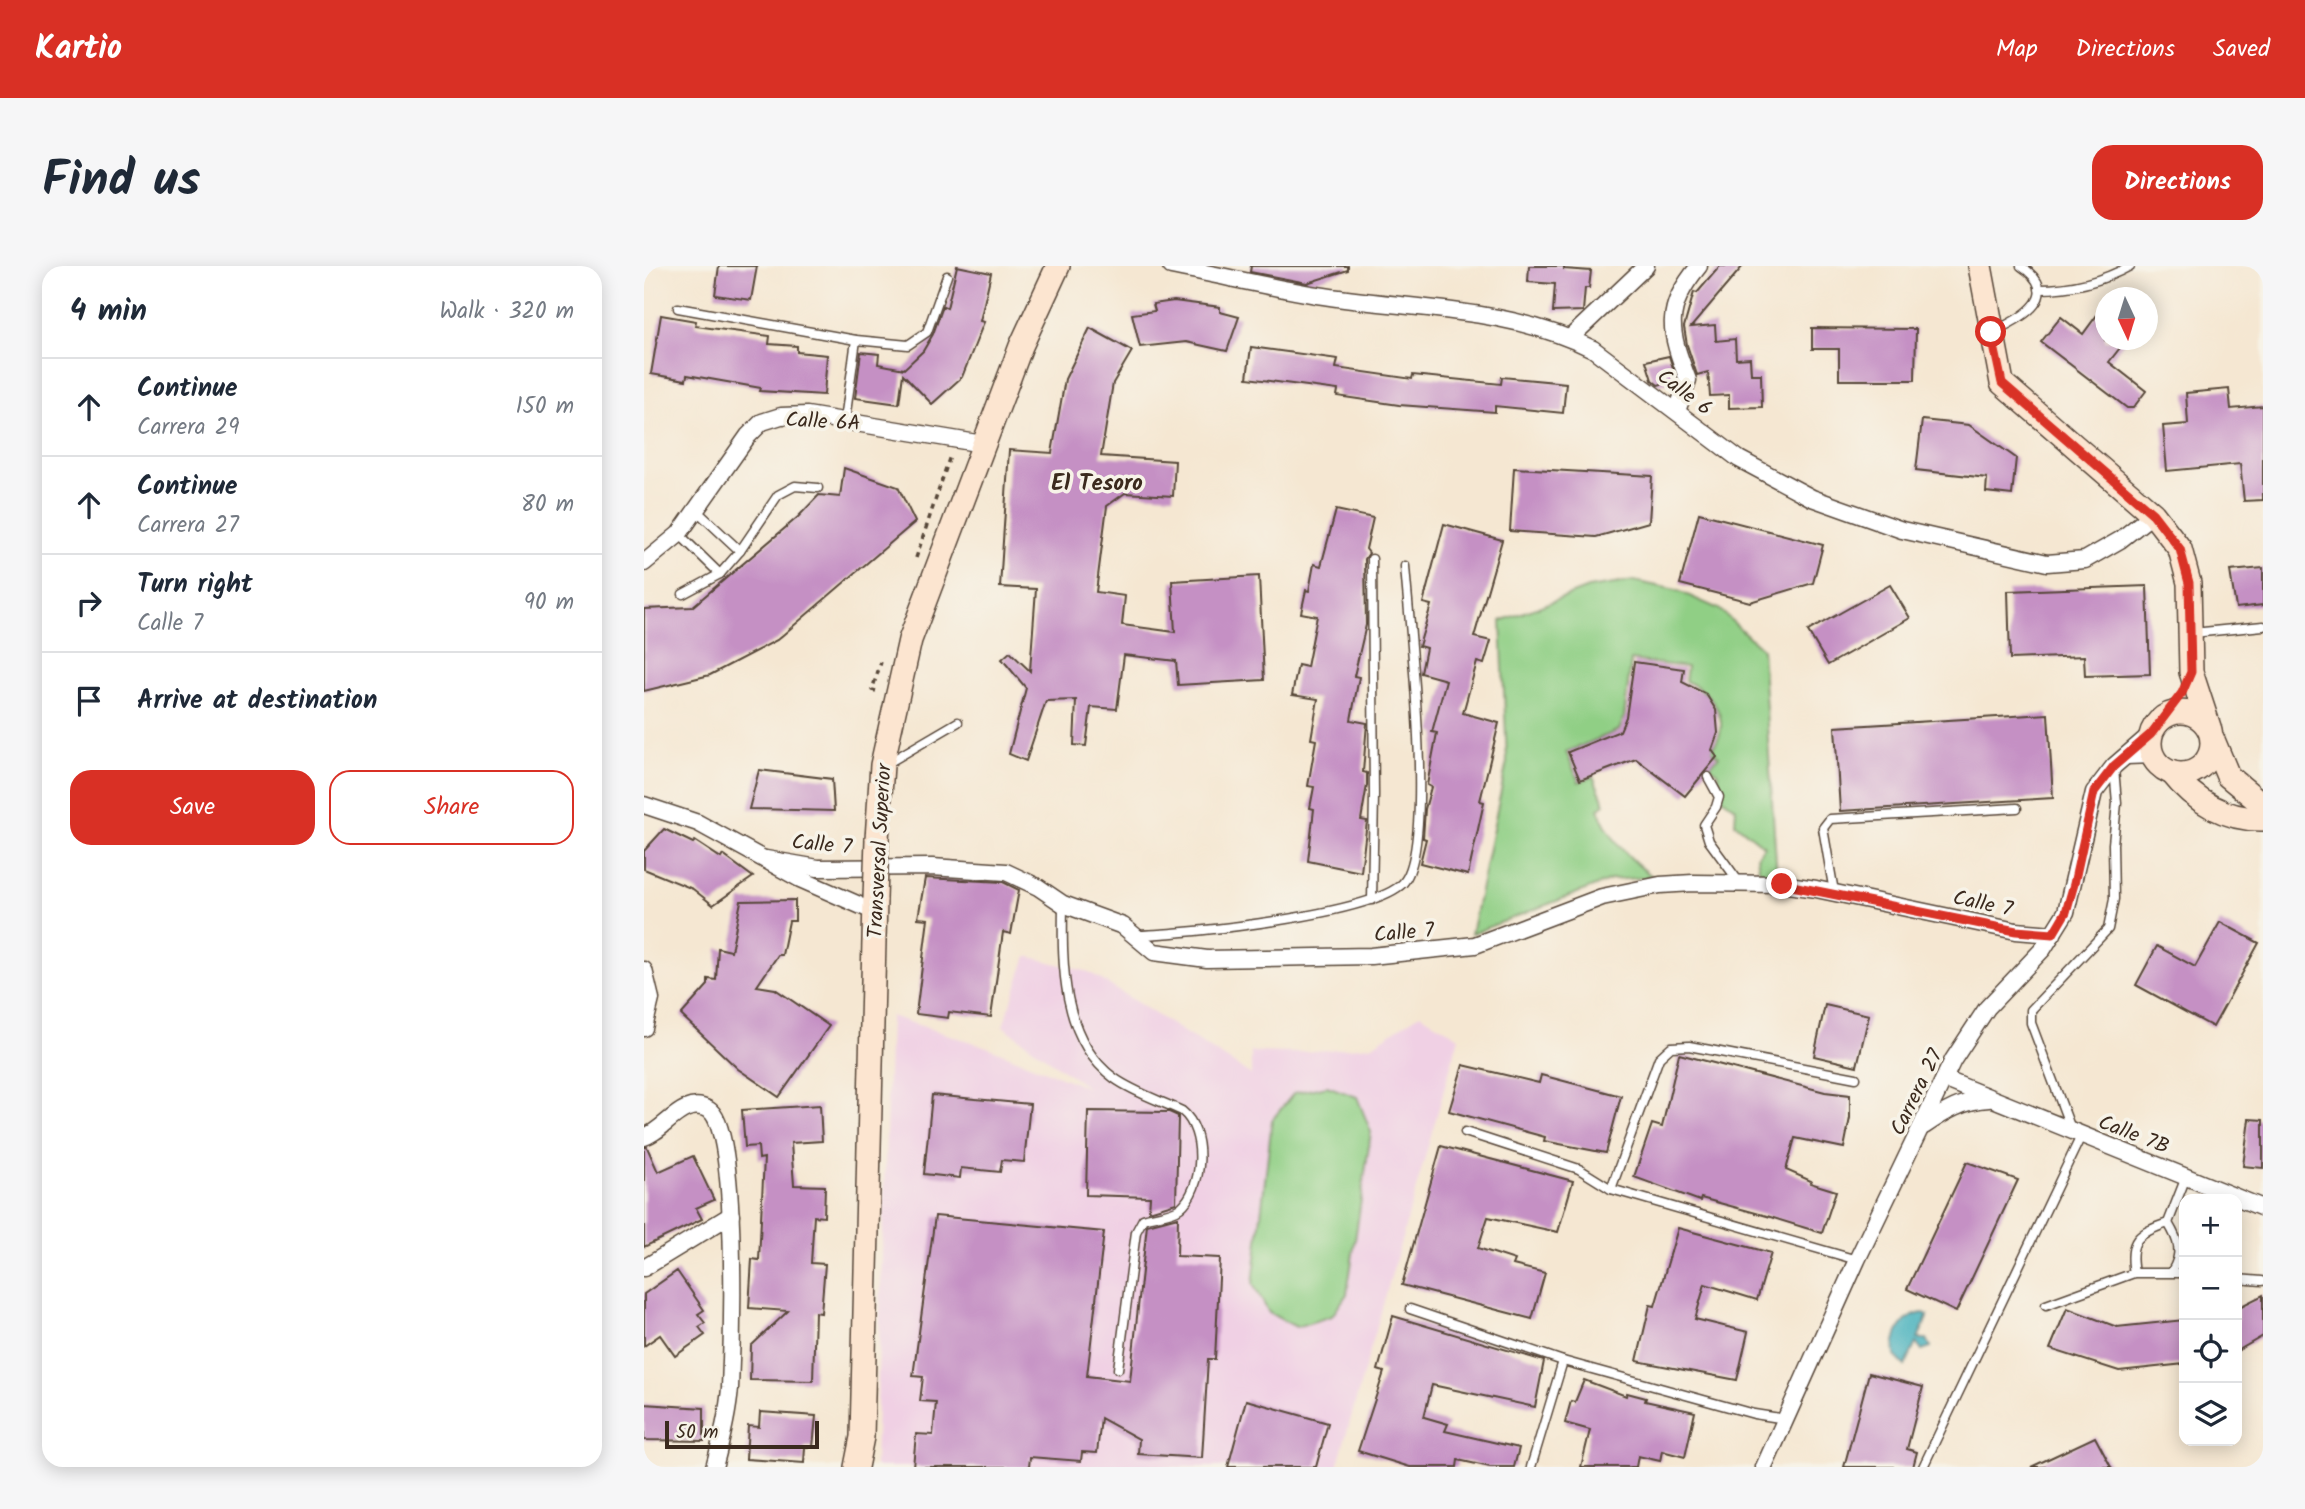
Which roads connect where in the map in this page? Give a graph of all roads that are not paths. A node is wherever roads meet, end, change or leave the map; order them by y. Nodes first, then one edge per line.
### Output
1 (1058, 266) edge
2 (1171, 266) edge
3 (1646, 266) edge
4 (1699, 266) edge
5 (1980, 266) edge
6 (2021, 266) edge
7 (2130, 266) edge
8 (1245, 273) edge
9 (947, 276) dead end
10 (2039, 289) junction
11 (678, 308) dead end
12 (1991, 332) junction
13 (1570, 338) junction
14 (856, 340) junction
15 (1677, 411) junction
16 (845, 420) junction
17 (983, 443) junction
18 (818, 488) dead end
19 (696, 510) junction
20 (2153, 514) junction
21 (678, 534) junction
22 (740, 551) junction
23 (1372, 559) dead end
24 (644, 564) edge
25 (1405, 566) dead end
26 (720, 575) junction
27 (683, 594) dead end
28 (2263, 626) edge
29 (2190, 633) junction
30 (2191, 672) junction
31 (2166, 716) junction
32 (958, 722) dead end
33 (2211, 735) junction
34 (2152, 745) junction
35 (2120, 761) junction
36 (882, 765) junction
37 (2172, 773) junction
38 (1709, 777) dead end
39 (644, 805) edge
40 (2263, 805) edge
41 (2017, 808) dead end
42 (2263, 819) edge
43 (766, 859) junction
44 (1739, 882) junction
45 (1833, 892) junction
46 (1372, 900) junction
47 (1063, 904) junction
48 (875, 906) junction
49 (2053, 934) junction
50 (1134, 935) junction
51 (644, 970) edge
52 (644, 1028) edge
53 (1856, 1078) dead end
54 (1944, 1079) junction
55 (1991, 1098) junction
56 (1922, 1127) junction
57 (1465, 1132) dead end
58 (2076, 1134) junction
59 (644, 1137) edge
60 (2186, 1177) junction
61 (1611, 1189) junction
62 (2263, 1208) edge
63 (731, 1215) junction
64 (2168, 1223) junction
65 (1857, 1260) junction
66 (644, 1268) edge
67 (2172, 1271) junction
68 (2179, 1272) edge
69 (2134, 1273) junction
70 (2242, 1279) edge
71 (2262, 1281) edge
72 (2046, 1305) dead end
73 (1410, 1309) dead end
74 (1563, 1361) junction
75 (1118, 1369) dead end
76 (1787, 1419) junction
77 (714, 1467) edge
78 (856, 1467) edge
79 (1531, 1467) edge
80 (1764, 1467) edge
81 (1923, 1467) edge

1 - 17 main road, Transversal Superior
2 - 8 street, Calle 6
3 - 13 street
4 - 15 street
5 - 12 main road
6 - 10 lane
7 - 10 lane
8 - 13 street, Calle 6
9 - 14 lane
10 - 12 lane
11 - 14 lane
12 - 20 main road
13 - 15 street, Calle 6
14 - 16 lane
15 - 20 street, Calle 6
16 - 17 street, Calle 6A
16 - 19 street, Calle 6A
17 - 36 main road, Transversal Superior
18 - 22 lane
19 - 21 street, Calle 6A
19 - 22 lane
20 - 29 main road
21 - 24 street, Calle 6A
21 - 26 lane
22 - 26 lane
23 - 46 lane
25 - 46 lane
26 - 27 lane
28 - 29 lane
29 - 30 main road
30 - 31 main road
30 - 33 main road
31 - 33 main road
31 - 34 main road
32 - 36 lane
33 - 37 main road
33 - 40 main road
34 - 35 street, Carrera 27
34 - 37 main road
35 - 49 street, Carrera 27
35 - 58 lane
36 - 48 main road, Transversal Superior, bridge
37 - 42 main road
38 - 44 lane
39 - 43 street, Calle 7
41 - 45 lane
43 - 47 street, Calle 7
43 - 48 street, Calle 7
44 - 45 street, Calle 7
44 - 50 street, Calle 7
45 - 49 street, Calle 7
46 - 50 lane
47 - 50 street, Calle 7
47 - 75 lane
48 - 78 main road, Transversal Superior
49 - 54 street, Carrera 27
51 - 52 street
53 - 61 lane
54 - 55 street, Calle 7B
54 - 56 street, Carrera 27
55 - 56 street
55 - 58 street, Calle 7B
56 - 65 street, Carrera 27
57 - 61 lane
58 - 60 street, Calle 7B
58 - 81 lane
59 - 63 street
60 - 62 street, Calle 7B
60 - 64 lane
61 - 65 lane
63 - 66 street
63 - 77 street
64 - 67 lane
64 - 69 lane
65 - 76 street, Carrera 27
67 - 68 lane
67 - 69 lane
69 - 72 lane
70 - 71 lane
73 - 74 lane
74 - 76 lane
74 - 79 lane
76 - 80 street, Carrera 27

